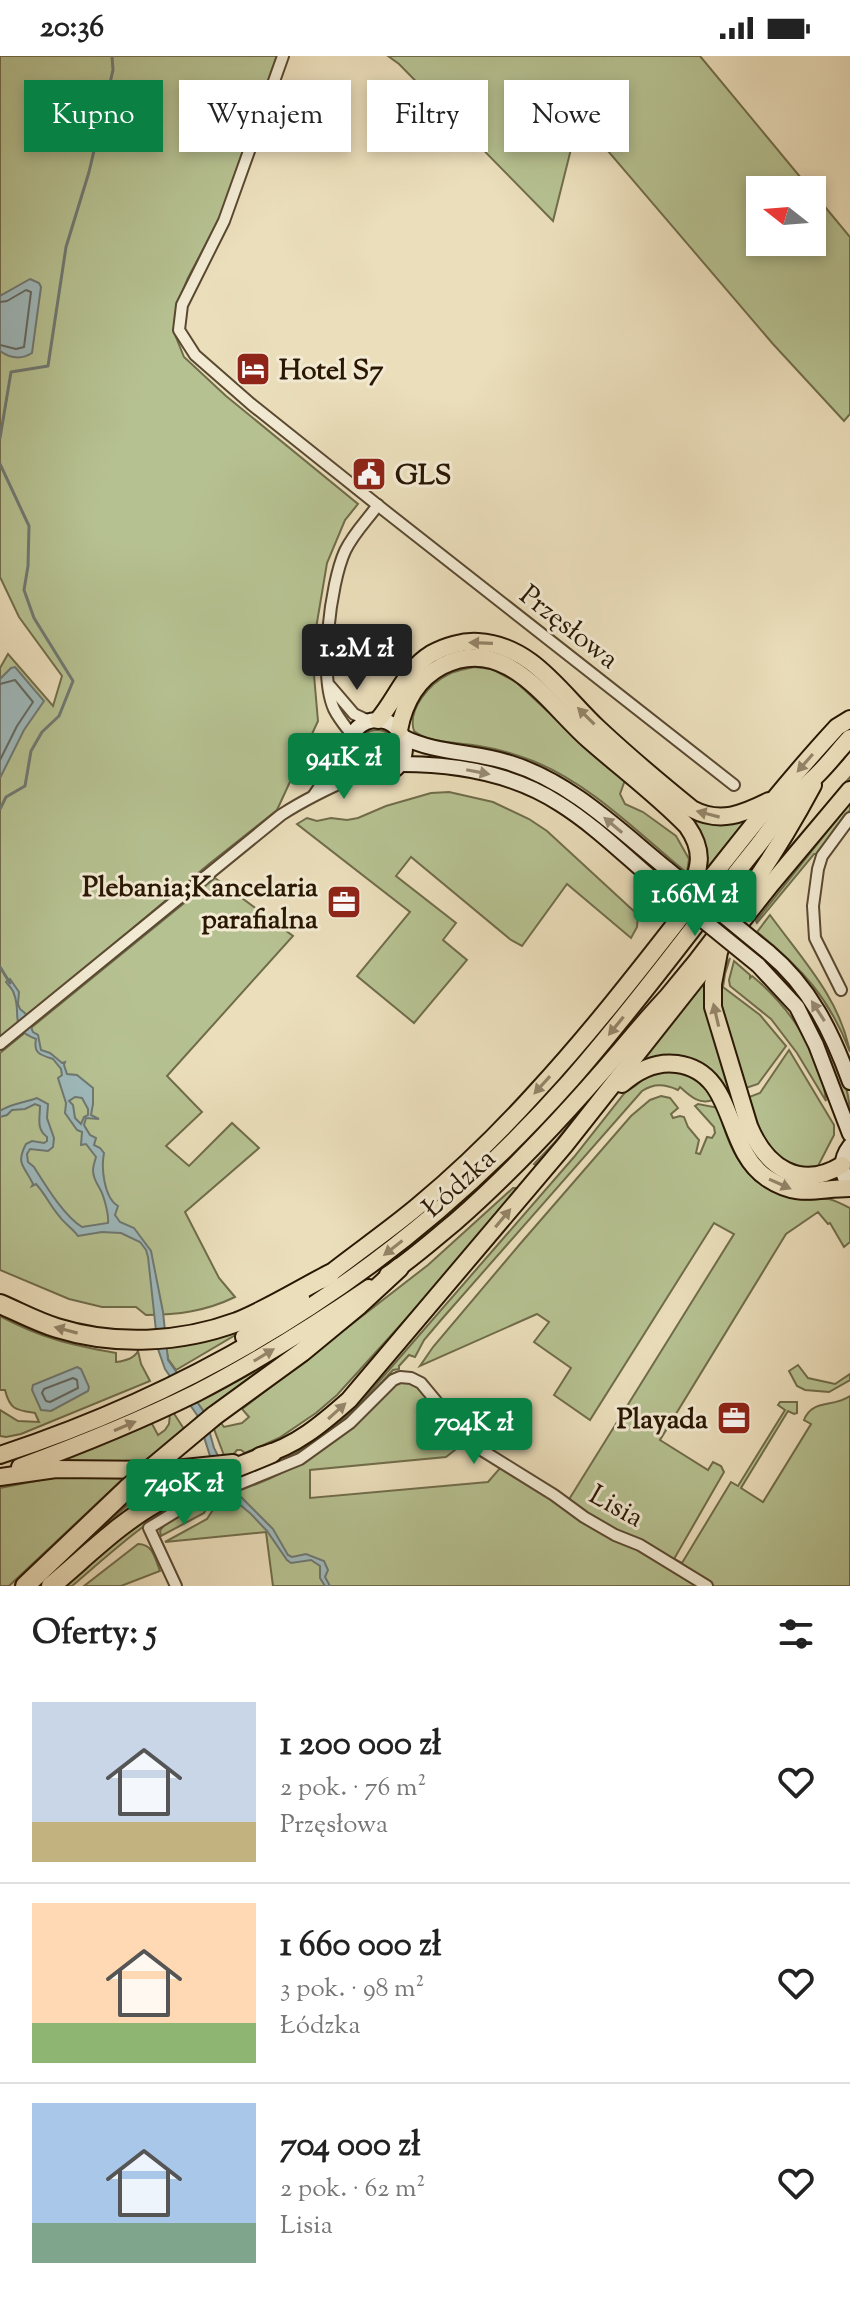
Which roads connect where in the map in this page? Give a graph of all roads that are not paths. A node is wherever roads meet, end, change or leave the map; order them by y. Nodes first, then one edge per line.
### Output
1 (283, 56) edge
2 (378, 505) junction
3 (328, 683) junction
4 (850, 719) edge
5 (374, 721) junction
6 (401, 734) junction
7 (352, 735) junction
8 (850, 738) edge
9 (350, 757) junction
10 (621, 758) junction
11 (401, 764) junction
12 (363, 773) junction
13 (819, 773) junction
14 (647, 780) junction
15 (734, 785) dead end
16 (850, 790) edge
17 (314, 795) junction
18 (774, 799) junction
19 (850, 818) edge
20 (680, 917) junction
21 (719, 951) junction
22 (841, 990) dead end
23 (0, 1044) edge
24 (850, 1082) edge
25 (599, 1103) junction
26 (742, 1129) junction
27 (850, 1134) edge
28 (850, 1146) edge
29 (842, 1165) junction
30 (850, 1187) edge
31 (399, 1268) junction
32 (330, 1274) junction
33 (0, 1304) edge
34 (192, 1386) junction
35 (151, 1405) junction
36 (272, 1453) joint
37 (0, 1455) edge
38 (239, 1471) junction
39 (0, 1475) edge
40 (201, 1482) junction
41 (25, 1586) edge
42 (51, 1586) edge
43 (176, 1586) edge
44 (707, 1586) edge

1 - 2 street, Przęsłowa
2 - 3 street
2 - 15 street, Przęsłowa
3 - 5 street
3 - 7 street
4 -> 18 main road
5 - 6 street
5 - 7 street
10 -> 5 main road
6 - 10 main road
6 - 11 street
24 -> 6 street, bridge
7 - 9 street
8 - 13 main road, Łódzka
9 - 12 street
9 - 17 street
10 - 14 main road
11 - 12 street
11 -> 27 street, bridge
12 - 17 street
13 - 31 main road, Łódzka
13 -> 34 main road, Łódzka
18 -> 14 main road
14 - 20 main road
16 - 21 main road
17 - 23 street
18 - 20 main road
19 - 22 street
20 -> 32 main road
21 - 25 main road
26 -> 21 main road
25 - 26 main road
36 -> 25 main road
26 - 29 main road
26 -> 30 main road
28 - 29 street
29 - 30 street
34 -> 31 main road, Łódzka
31 - 41 highway, bridge
32 -> 33 highway
32 - 34 main road
34 - 35 main road, Łódzka
35 - 37 main road, Łódzka
39 -> 35 main road, Łódzka
36 - 38 highway
38 - 40 highway
38 - 44 street, Lisia
39 - 40 main road
40 - 42 highway
40 - 43 street

